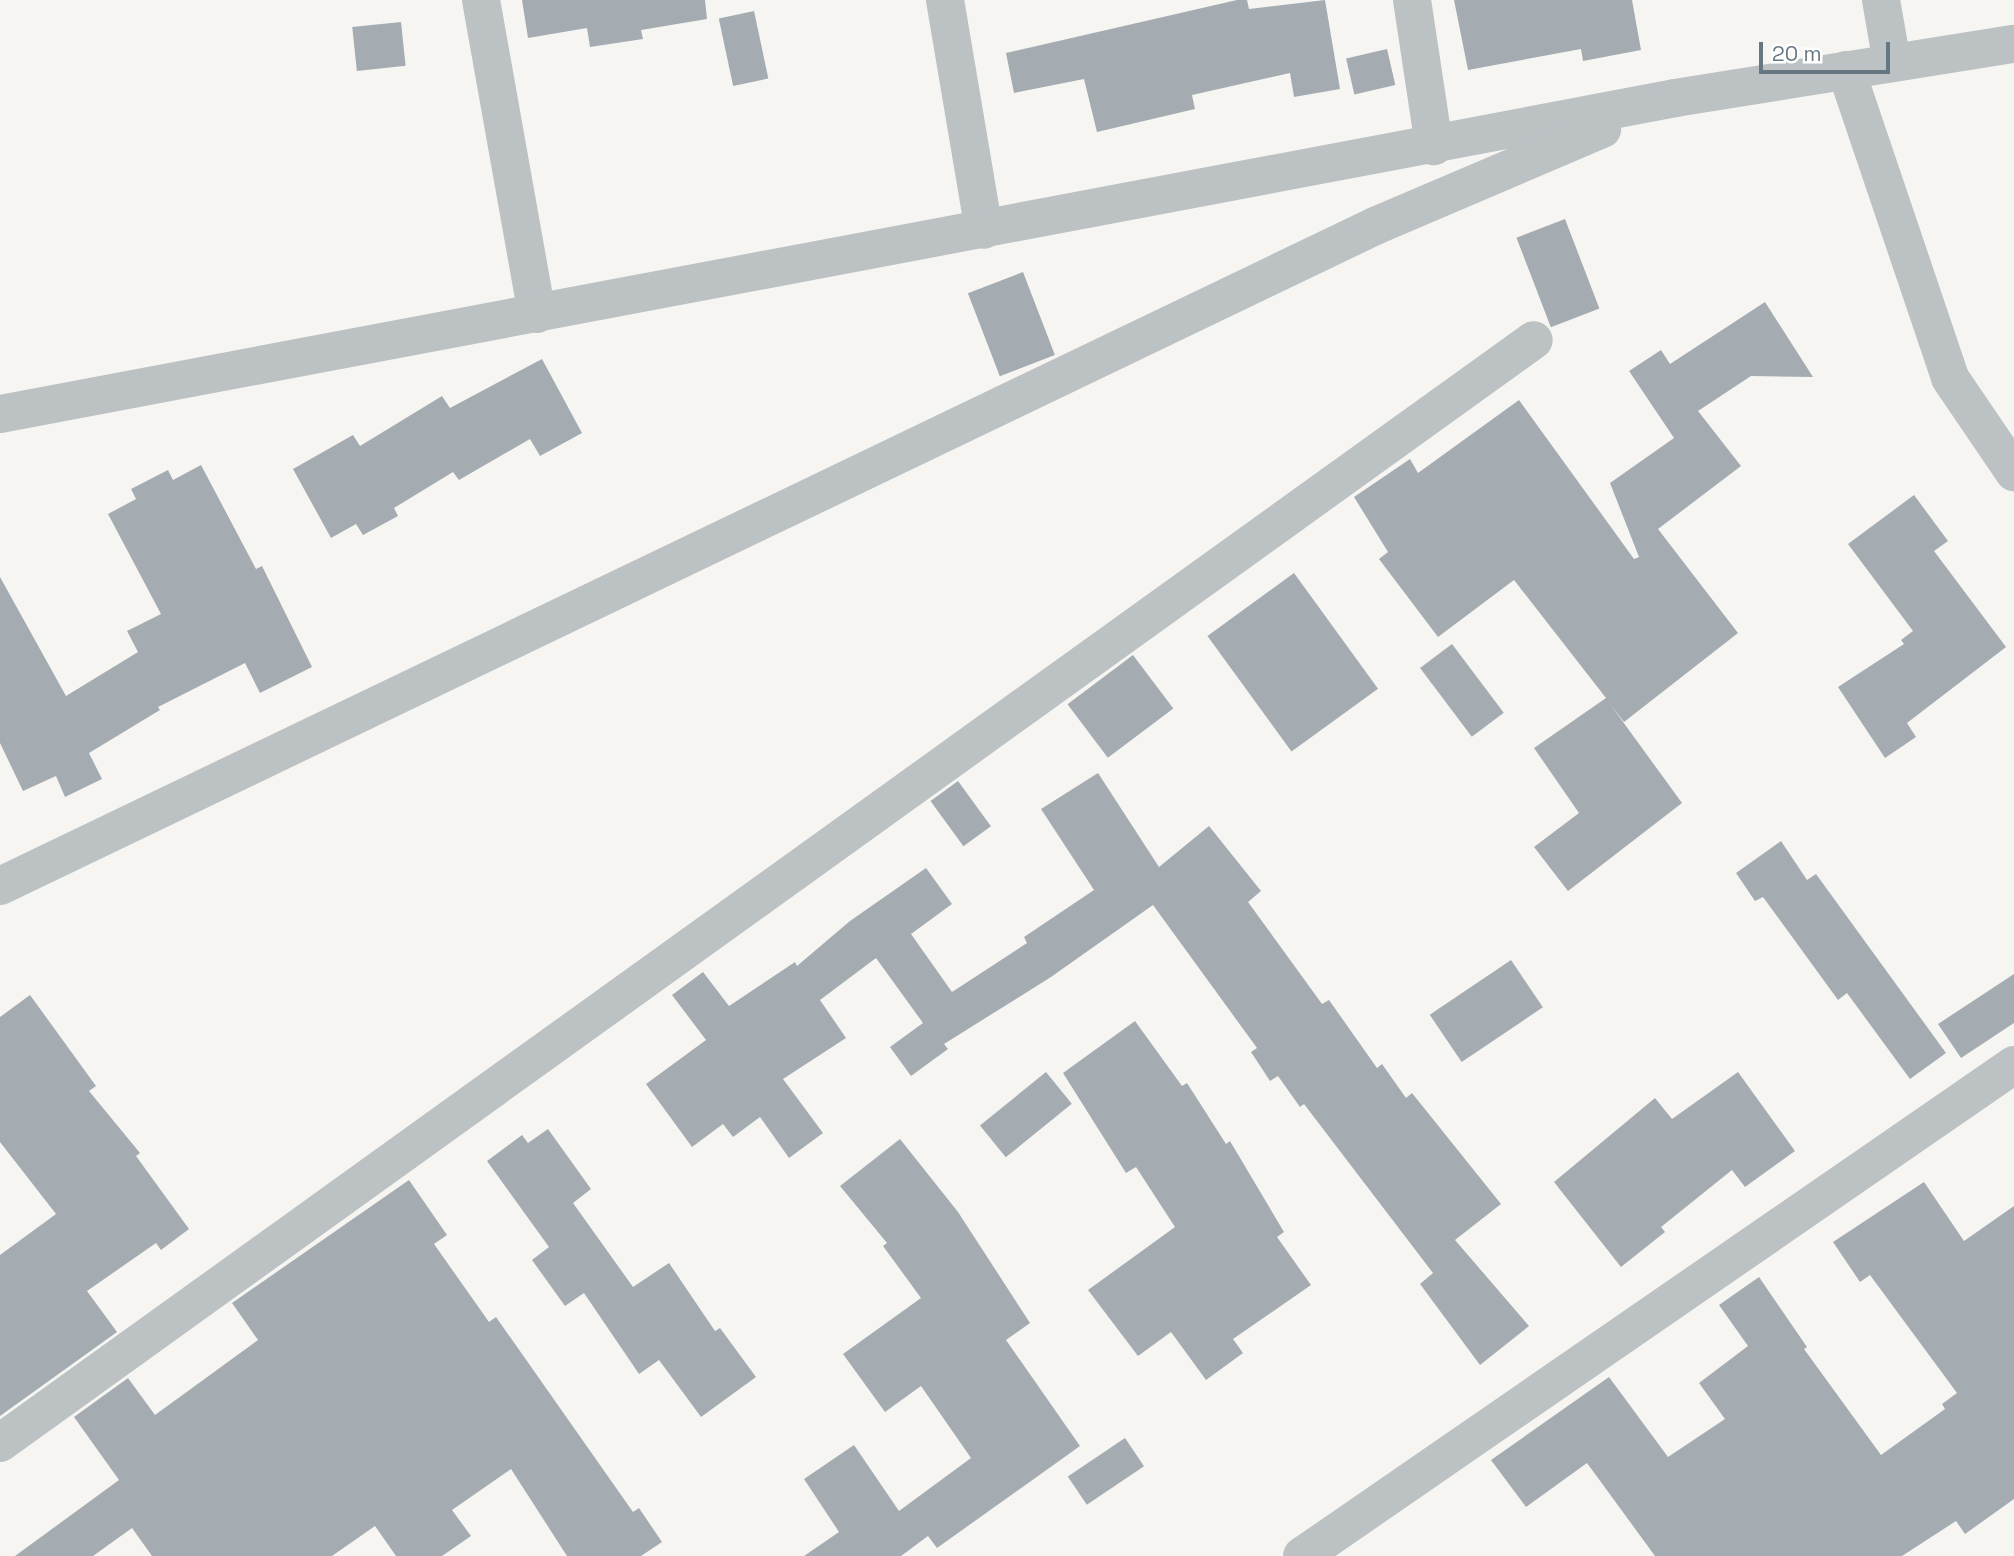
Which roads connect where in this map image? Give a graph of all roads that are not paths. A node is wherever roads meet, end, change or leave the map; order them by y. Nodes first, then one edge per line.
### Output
1 (481, 0) edge
2 (945, 0) edge
3 (1412, 0) edge
4 (1881, 0) edge
5 (2014, 44) edge
6 (1892, 63) junction
7 (1846, 70) junction
8 (1675, 98) junction
9 (1434, 146) junction
10 (984, 230) junction
11 (537, 314) junction
12 (1534, 340) dead end
13 (0, 414) edge
14 (2014, 472) edge
15 (0, 886) edge
16 (2014, 1065) edge
17 (0, 1443) edge
18 (1302, 1556) edge

1 - 11 street
2 - 10 street
3 - 9 street
4 - 6 street
5 - 6 street
6 - 7 street
7 - 8 street
7 - 14 street
8 - 9 street
8 - 15 street
9 - 10 street
10 - 11 street
11 - 13 street
12 - 17 street
16 - 18 street

